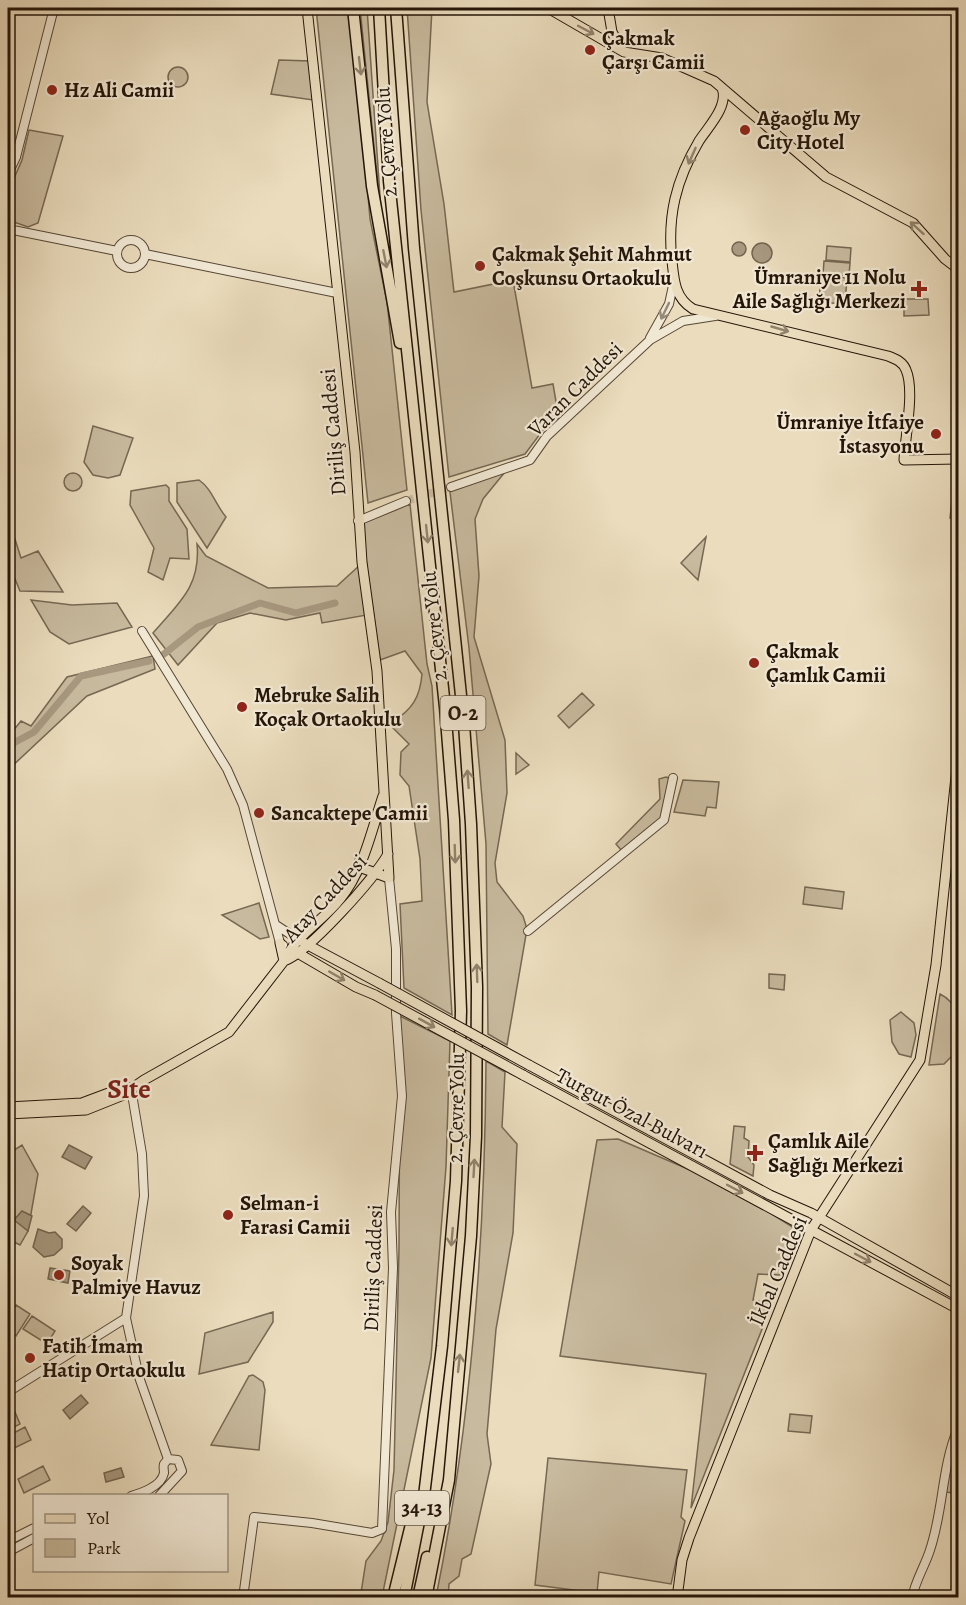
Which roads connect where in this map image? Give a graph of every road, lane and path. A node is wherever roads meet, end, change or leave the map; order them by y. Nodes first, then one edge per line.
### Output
1 (54, 8) edge
2 (307, 8) edge
3 (353, 8) edge
4 (379, 8) edge
5 (396, 8) edge
6 (548, 8) edge
7 (608, 8) edge
8 (624, 52) junction
9 (722, 88) junction
10 (741, 104) junction
11 (722, 105) junction
12 (8, 174) edge
13 (8, 229) edge
14 (117, 251) junction
15 (145, 254) junction
16 (958, 269) edge
17 (674, 281) junction
18 (337, 292) junction
19 (723, 315) junction
20 (650, 340) junction
21 (958, 459) edge
22 (420, 476) junction
23 (451, 487) tunnel mouth
24 (406, 501) tunnel mouth
25 (358, 520) junction
26 (142, 631) dead end
27 (958, 758) edge
28 (673, 778) dead end
29 (385, 791) junction
30 (373, 828) junction
31 (387, 832) junction
32 (388, 854) junction
33 (359, 862) junction
34 (377, 872) junction
35 (389, 878) junction
36 (276, 925) junction
37 (528, 931) dead end
38 (303, 942) junction
39 (280, 943) junction
40 (290, 948) junction
41 (299, 954) junction
42 (284, 961) junction
43 (131, 1088) junction
44 (8, 1107) edge
45 (18, 1110) junction
46 (8, 1114) edge
47 (820, 1219) junction
48 (811, 1230) junction
49 (958, 1296) edge
50 (958, 1309) edge
51 (126, 1318) junction
52 (8, 1392) edge
53 (434, 1418) junction
54 (452, 1421) junction
55 (958, 1428) edge
56 (168, 1459) junction
57 (164, 1473) junction
58 (180, 1474) junction
59 (136, 1494) edge
60 (161, 1494) edge
61 (33, 1528) edge
62 (33, 1539) edge
63 (8, 1541) edge
64 (8, 1552) edge
65 (243, 1598) edge
66 (393, 1598) edge
67 (404, 1598) edge
68 (418, 1598) edge
69 (426, 1598) edge
70 (677, 1598) edge
71 (912, 1598) edge

1 - 12 street
2 - 18 main road, Diriliş Caddesi
3 -> 22 highway
4 - 22 highway, 2. Çevre Yolu / O-2
54 -> 5 highway, 2. Çevre Yolu / O-2
6 -> 8 main road
7 - 8 main road
8 - 9 main road
9 - 10 main road
9 - 11 main road
10 - 11 main road
16 -> 10 main road
11 -> 17 main road
13 - 14 street
14 - 15 street
14 - 15 street
15 - 18 street
17 - 19 main road, Varan Caddesi
17 -> 20 street
18 - 25 main road, Diriliş Caddesi
19 - 20 street, Varan Caddesi
19 -> 21 main road, Varan Caddesi
20 - 23 street, Varan Caddesi
22 -> 53 highway, 2. Çevre Yolu / O-2
24 - 25 street
25 - 29 main road, Diriliş Caddesi
26 - 36 street
27 - 47 main road, İkbal Caddesi
28 - 37 street
29 - 30 main road, Atay Caddesi
29 - 31 main road, Diriliş Caddesi
30 - 31 main road
30 - 33 main road, Atay Caddesi
31 - 32 main road, Diriliş Caddesi
32 - 34 main road, Atay Caddesi
32 - 35 main road, Diriliş Caddesi
33 - 34 main road
33 - 38 main road, Atay Caddesi
34 - 35 main road
34 - 38 main road, Atay Caddesi
35 - 65 street, Diriliş Caddesi
36 - 38 street
36 - 39 street
38 - 40 main road, Atay Caddesi
38 - 41 main road, Atay Caddesi
38 - 47 main road, Turgut Özal Bulvarı, bridge
39 - 40 street
39 - 42 main road
40 - 41 main road, Turgut Özal Bulvarı
40 - 42 main road, Atay Caddesi
41 - 42 main road, Atay Caddesi
41 -> 48 main road, Turgut Özal Bulvarı, bridge
42 - 43 main road, Atay Caddesi
43 - 45 main road, Atay Caddesi
43 - 51 street
44 - 45 main road, Atay Caddesi
45 - 46 main road, Atay Caddesi
47 - 48 main road, İkbal Caddesi
47 - 49 main road, Turgut Özal Bulvarı
48 -> 50 main road, Turgut Özal Bulvarı
48 - 70 main road, İkbal Caddesi
51 - 52 street
51 - 56 street
53 - 66 highway
53 - 67 highway, 34-13
54 - 68 highway, 34-13
54 - 69 highway
55 - 71 street
56 - 57 street
56 - 58 street
57 - 58 street
57 - 59 street
58 - 60 street
61 - 63 street
62 - 64 street

